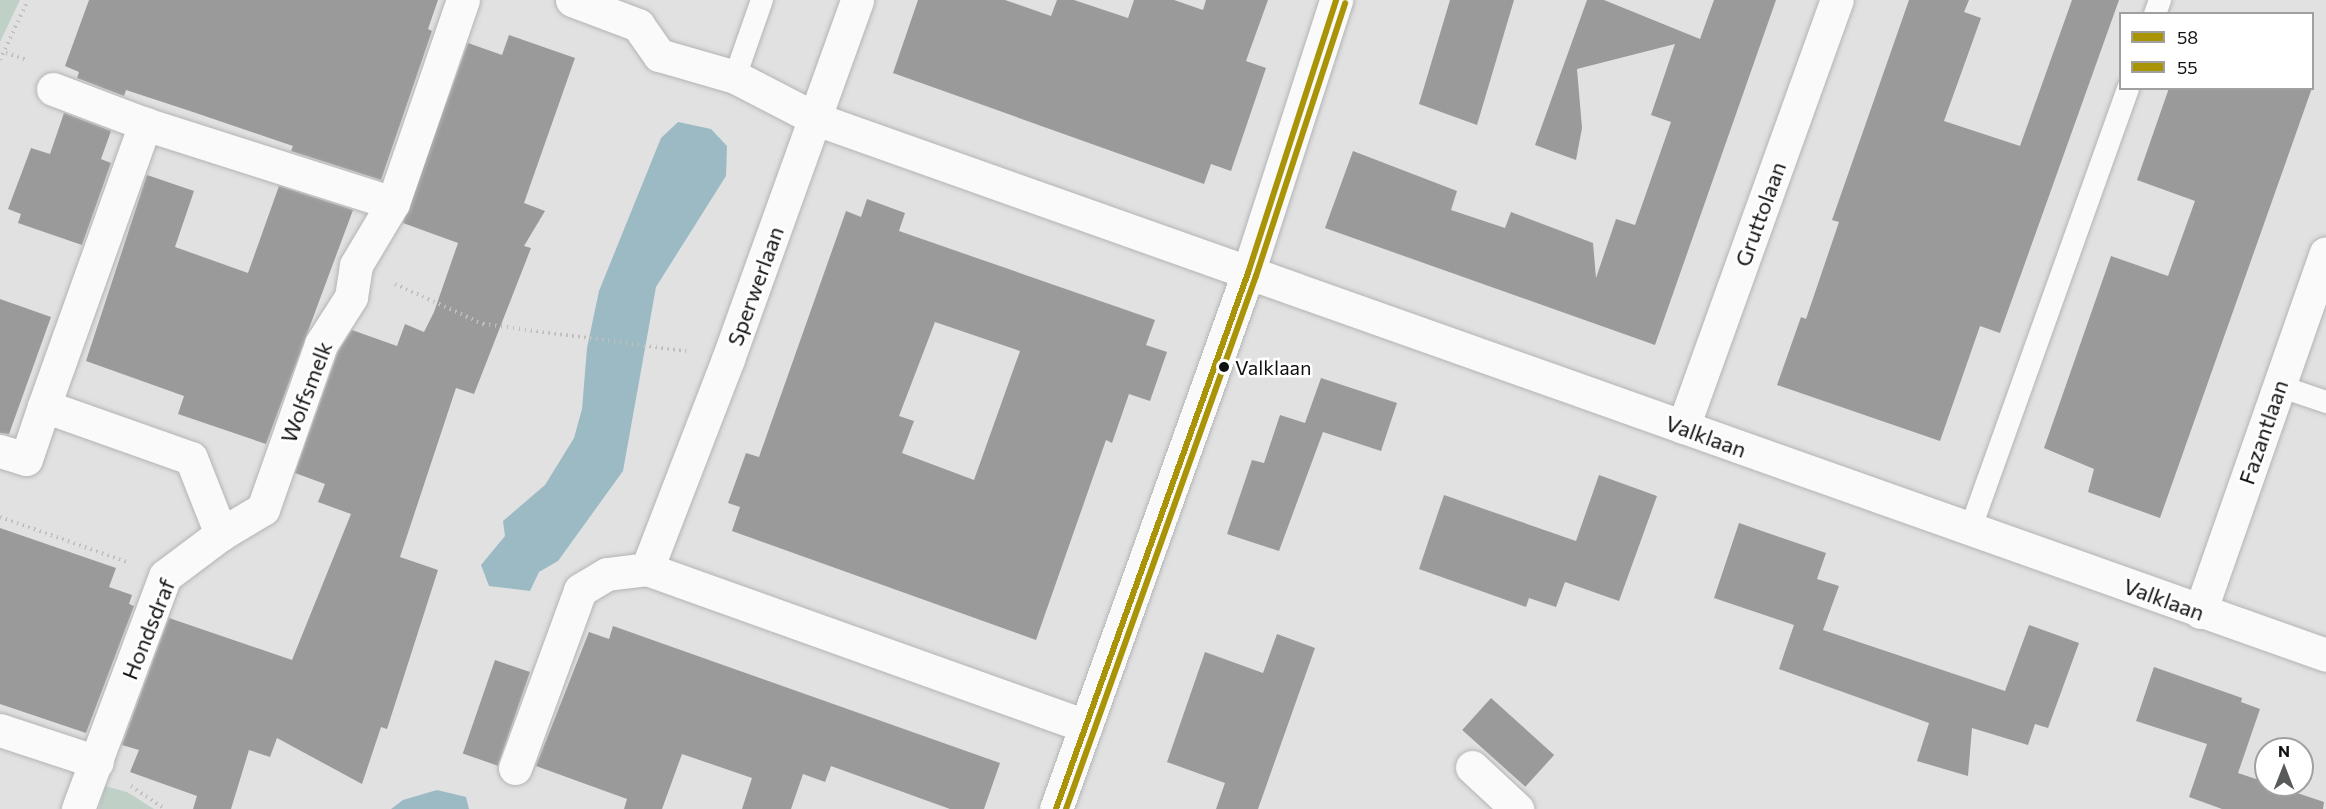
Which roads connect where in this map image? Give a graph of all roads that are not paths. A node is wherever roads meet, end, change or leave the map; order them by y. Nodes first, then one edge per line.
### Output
1 (463, 0) edge
2 (572, 0) edge
3 (762, 0) edge
4 (857, 0) edge
5 (1336, 0) edge
6 (1837, 0) edge
7 (735, 77) junction
8 (53, 89) dead end
9 (2127, 90) edge
10 (816, 118) junction
11 (145, 124) junction
12 (393, 202) junction
13 (2326, 253) edge
14 (1248, 273) junction
15 (2279, 386) junction
16 (2326, 402) edge
17 (44, 406) junction
18 (1683, 428) junction
19 (0, 451) edge
20 (1970, 530) junction
21 (220, 534) junction
22 (647, 569) junction
23 (2200, 612) junction
24 (2326, 655) edge
25 (1086, 726) junction
26 (0, 730) edge
27 (97, 762) junction
28 (1472, 767) dead end
29 (515, 768) dead end
30 (78, 809) edge
31 (1056, 809) edge
32 (1517, 809) edge

1 - 12 street, Wolfsmelk
2 - 7 street, Valklaan
3 - 7 lane
4 - 10 street, Sperwerlaan
5 - 14 street
6 - 18 street, Gruttolaan
7 - 10 street, Valklaan
8 - 11 street
9 - 20 lane
10 - 14 street, Valklaan
10 - 22 street, Sperwerlaan
11 - 12 street
11 - 17 street
12 - 21 street, Wolfsmelk
13 - 15 street, Fazantlaan
14 - 18 street, Valklaan
14 - 25 street
15 - 16 lane
15 - 23 street, Fazantlaan
17 - 19 street
17 - 21 street
18 - 20 street, Valklaan
20 - 23 street, Valklaan
21 - 27 street, Hondsdraf
22 - 25 street
22 - 29 street
23 - 24 street, Valklaan
25 - 31 street
26 - 27 street
27 - 30 street, Hondsdraf
28 - 32 street

